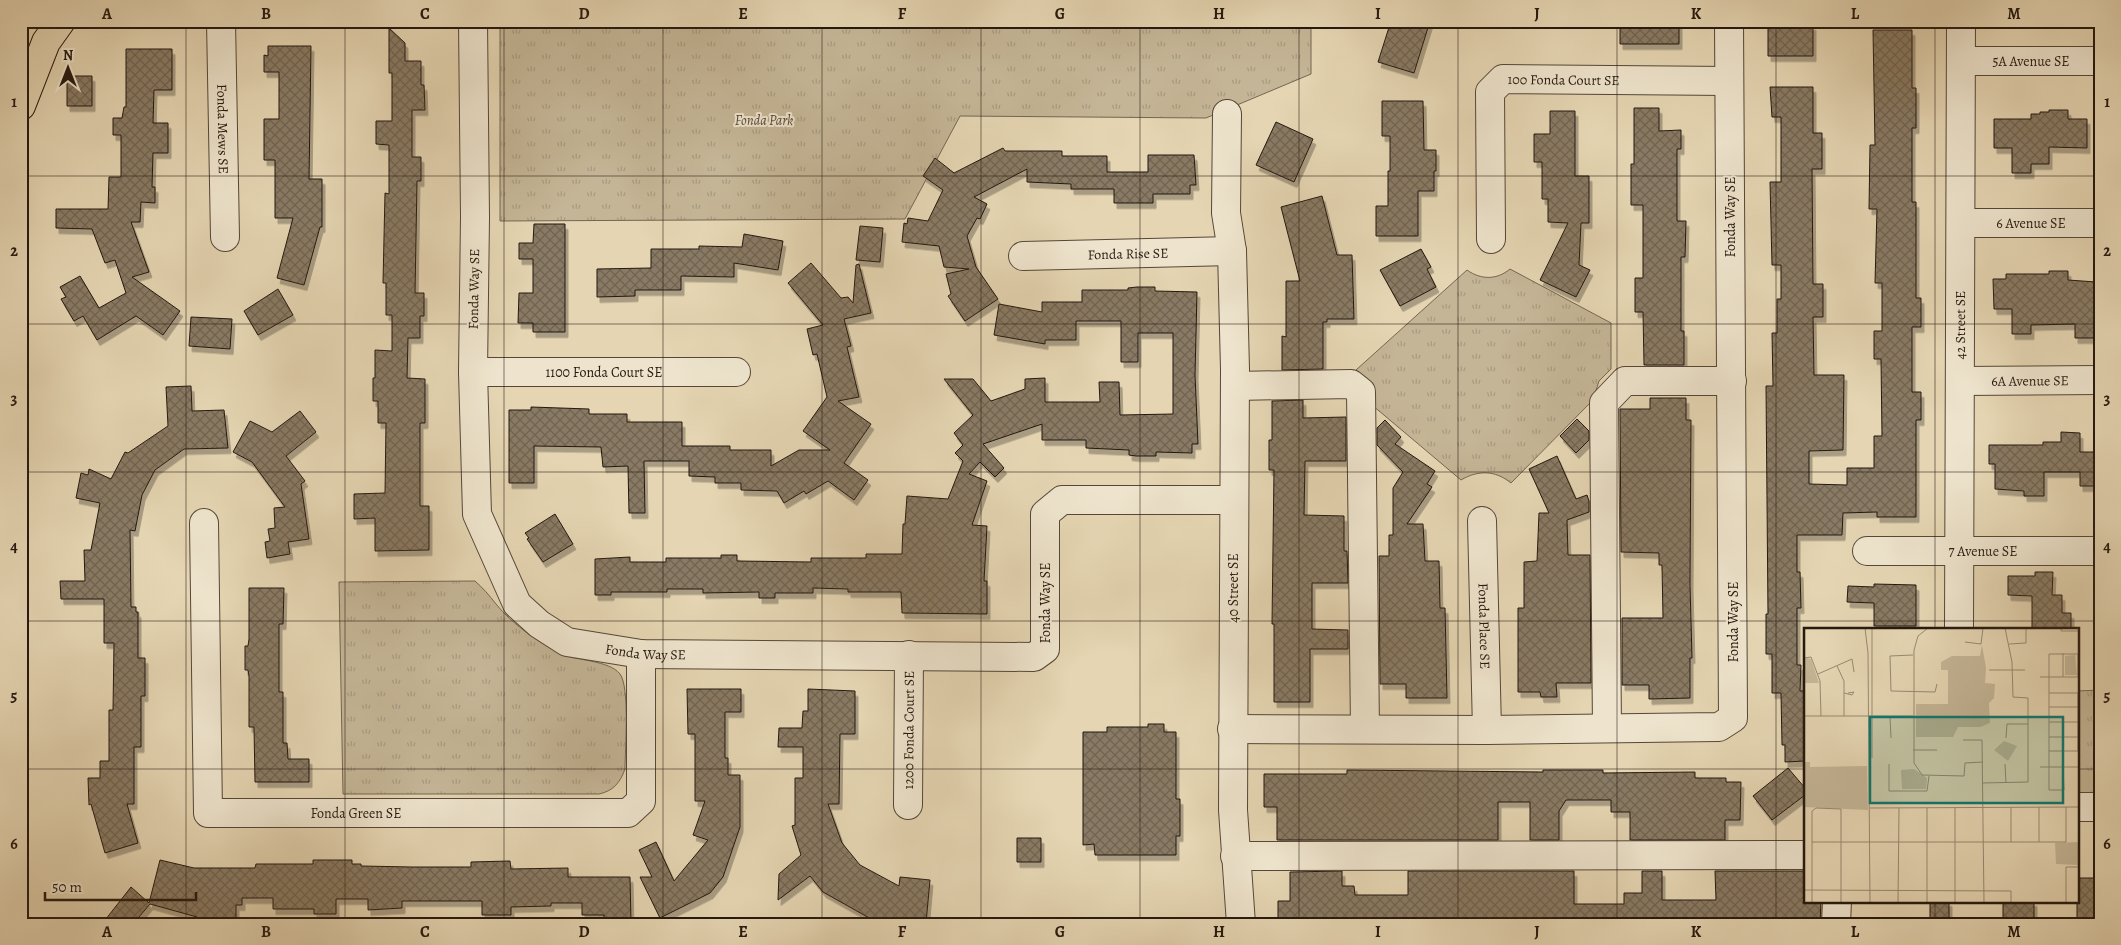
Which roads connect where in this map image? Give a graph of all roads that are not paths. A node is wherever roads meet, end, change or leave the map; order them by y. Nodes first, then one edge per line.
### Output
1 (61, 21) edge
2 (221, 21) edge
3 (473, 21) edge
4 (1729, 21) edge
5 (1961, 21) edge
6 (1961, 61) junction
7 (2100, 61) edge
8 (1729, 82) junction
9 (21, 106) edge
10 (1227, 114) dead end
11 (1961, 223) junction
12 (2100, 223) edge
13 (225, 237) dead end
14 (1491, 239) dead end
15 (1232, 251) junction
16 (1023, 256) dead end
17 (473, 372) junction
18 (736, 372) dead end
19 (1732, 380) junction
20 (1960, 380) junction
21 (2100, 380) edge
22 (1235, 386) junction
23 (1234, 500) junction
24 (1482, 521) dead end
25 (204, 522) dead end
26 (1958, 551) junction
27 (2100, 551) edge
28 (1867, 552) dead end
29 (1959, 628) edge
30 (641, 654) junction
31 (909, 655) junction
32 (1607, 728) junction
33 (1232, 729) junction
34 (1365, 730) junction
35 (1487, 730) junction
36 (908, 805) dead end
37 (2078, 807) edge
38 (2100, 807) edge
39 (1804, 855) edge
40 (1235, 856) junction
41 (1837, 902) edge
42 (1241, 924) edge
43 (1836, 924) edge

1 - 9 main road
2 - 13 street, Fonda Mews SE
3 - 17 street, Fonda Way SE
4 - 8 street, Fonda Way SE
5 - 6 street, 42 Street SE
6 - 7 street, 5A Avenue SE
6 - 11 street, 42 Street SE
8 - 14 street, 100 Fonda Court SE
8 - 19 street, Fonda Way SE
10 - 15 street, 40 Street SE
11 - 12 street, 6 Avenue SE
11 - 20 street, 42 Street SE
15 - 16 street, Fonda Rise SE
15 - 22 street, 40 Street SE
17 - 18 street, 1100 Fonda Court SE
17 - 30 street, Fonda Way SE
19 - 32 street
19 - 32 street, Fonda Way SE
20 - 21 street, 6A Avenue SE
20 - 26 street, 42 Street SE
22 - 23 street, 40 Street SE
22 - 34 street
23 - 31 street, Fonda Way SE
23 - 33 street, 40 Street SE
24 - 35 street, Fonda Place SE
25 - 30 street, Fonda Green SE
26 - 27 street, 7 Avenue SE
26 - 28 street, 7 Avenue SE
26 - 29 street, 42 Street SE
30 - 31 street, Fonda Way SE
31 - 36 street, 1200 Fonda Court SE
32 - 35 street, Fonda Way SE
33 - 34 street, Fonda Way SE
33 - 40 street, 40 Street SE
34 - 35 street, Fonda Way SE
37 - 38 street
39 - 40 street
40 - 42 street, 40 Street SE
41 - 43 street

